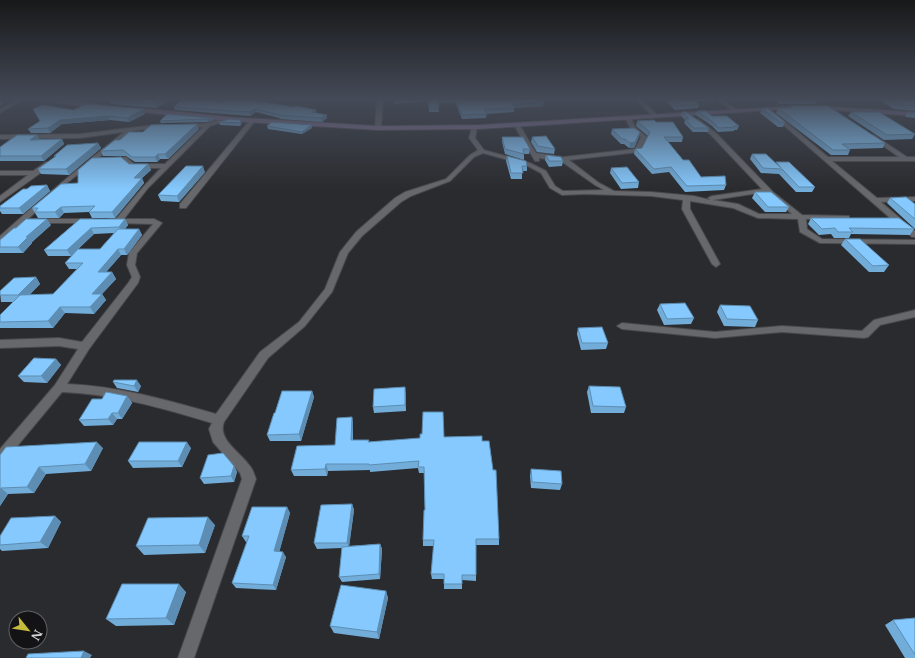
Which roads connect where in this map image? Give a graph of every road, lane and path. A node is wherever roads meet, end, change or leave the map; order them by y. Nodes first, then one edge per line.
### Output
1 (474, 128) edge
2 (131, 129) junction
3 (135, 129) edge
4 (204, 129) edge
5 (246, 129) edge
6 (519, 129) edge
7 (634, 129) edge
8 (710, 129) edge
9 (790, 129) edge
10 (868, 133) edge
11 (80, 136) junction
12 (0, 137) edge
13 (70, 145) edge
14 (482, 151) junction
15 (534, 155) junction
16 (54, 159) edge
17 (563, 159) junction
18 (826, 159) junction
19 (906, 159) junction
20 (915, 159) edge
21 (92, 160) junction
22 (167, 166) junction
23 (544, 172) junction
24 (0, 173) edge
25 (37, 173) junction
26 (768, 190) junction
27 (616, 193) junction
28 (687, 198) junction
29 (915, 199) edge
30 (0, 200) edge
31 (874, 200) junction
32 (183, 206) dead end
33 (802, 218) junction
34 (857, 218) edge
35 (880, 218) edge
36 (896, 219) junction
37 (21, 221) junction
38 (118, 221) junction
39 (915, 235) edge
40 (0, 240) edge
41 (915, 242) edge
42 (716, 264) dead end
43 (915, 313) edge
44 (622, 326) dead end
45 (0, 344) edge
46 (85, 346) junction
47 (59, 388) junction
48 (219, 420) junction
49 (0, 458) edge
50 (186, 658) edge

1 - 14 street
2 - 3 street
2 - 11 street
2 - 21 street
4 - 22 street
5 - 32 street
6 - 15 street
7 - 17 street
8 - 26 street
9 - 18 street
10 - 19 street
11 - 12 street
11 - 13 street
14 - 23 street
14 - 48 street
15 - 17 street
15 - 23 street
16 - 25 street
17 - 27 street
18 - 19 street
18 - 31 street
19 - 20 street
21 - 22 street
21 - 37 street
22 - 38 street
23 - 27 street
24 - 25 street
25 - 30 street
26 - 28 street
26 - 33 street
27 - 28 street
28 - 33 street
28 - 42 street
29 - 31 street
31 - 36 street
33 - 34 street
33 - 41 street
35 - 36 street
36 - 39 street
37 - 38 street
37 - 40 street
38 - 46 street
43 - 44 street
45 - 46 street
46 - 47 street
47 - 48 street
47 - 49 street
48 - 50 street

